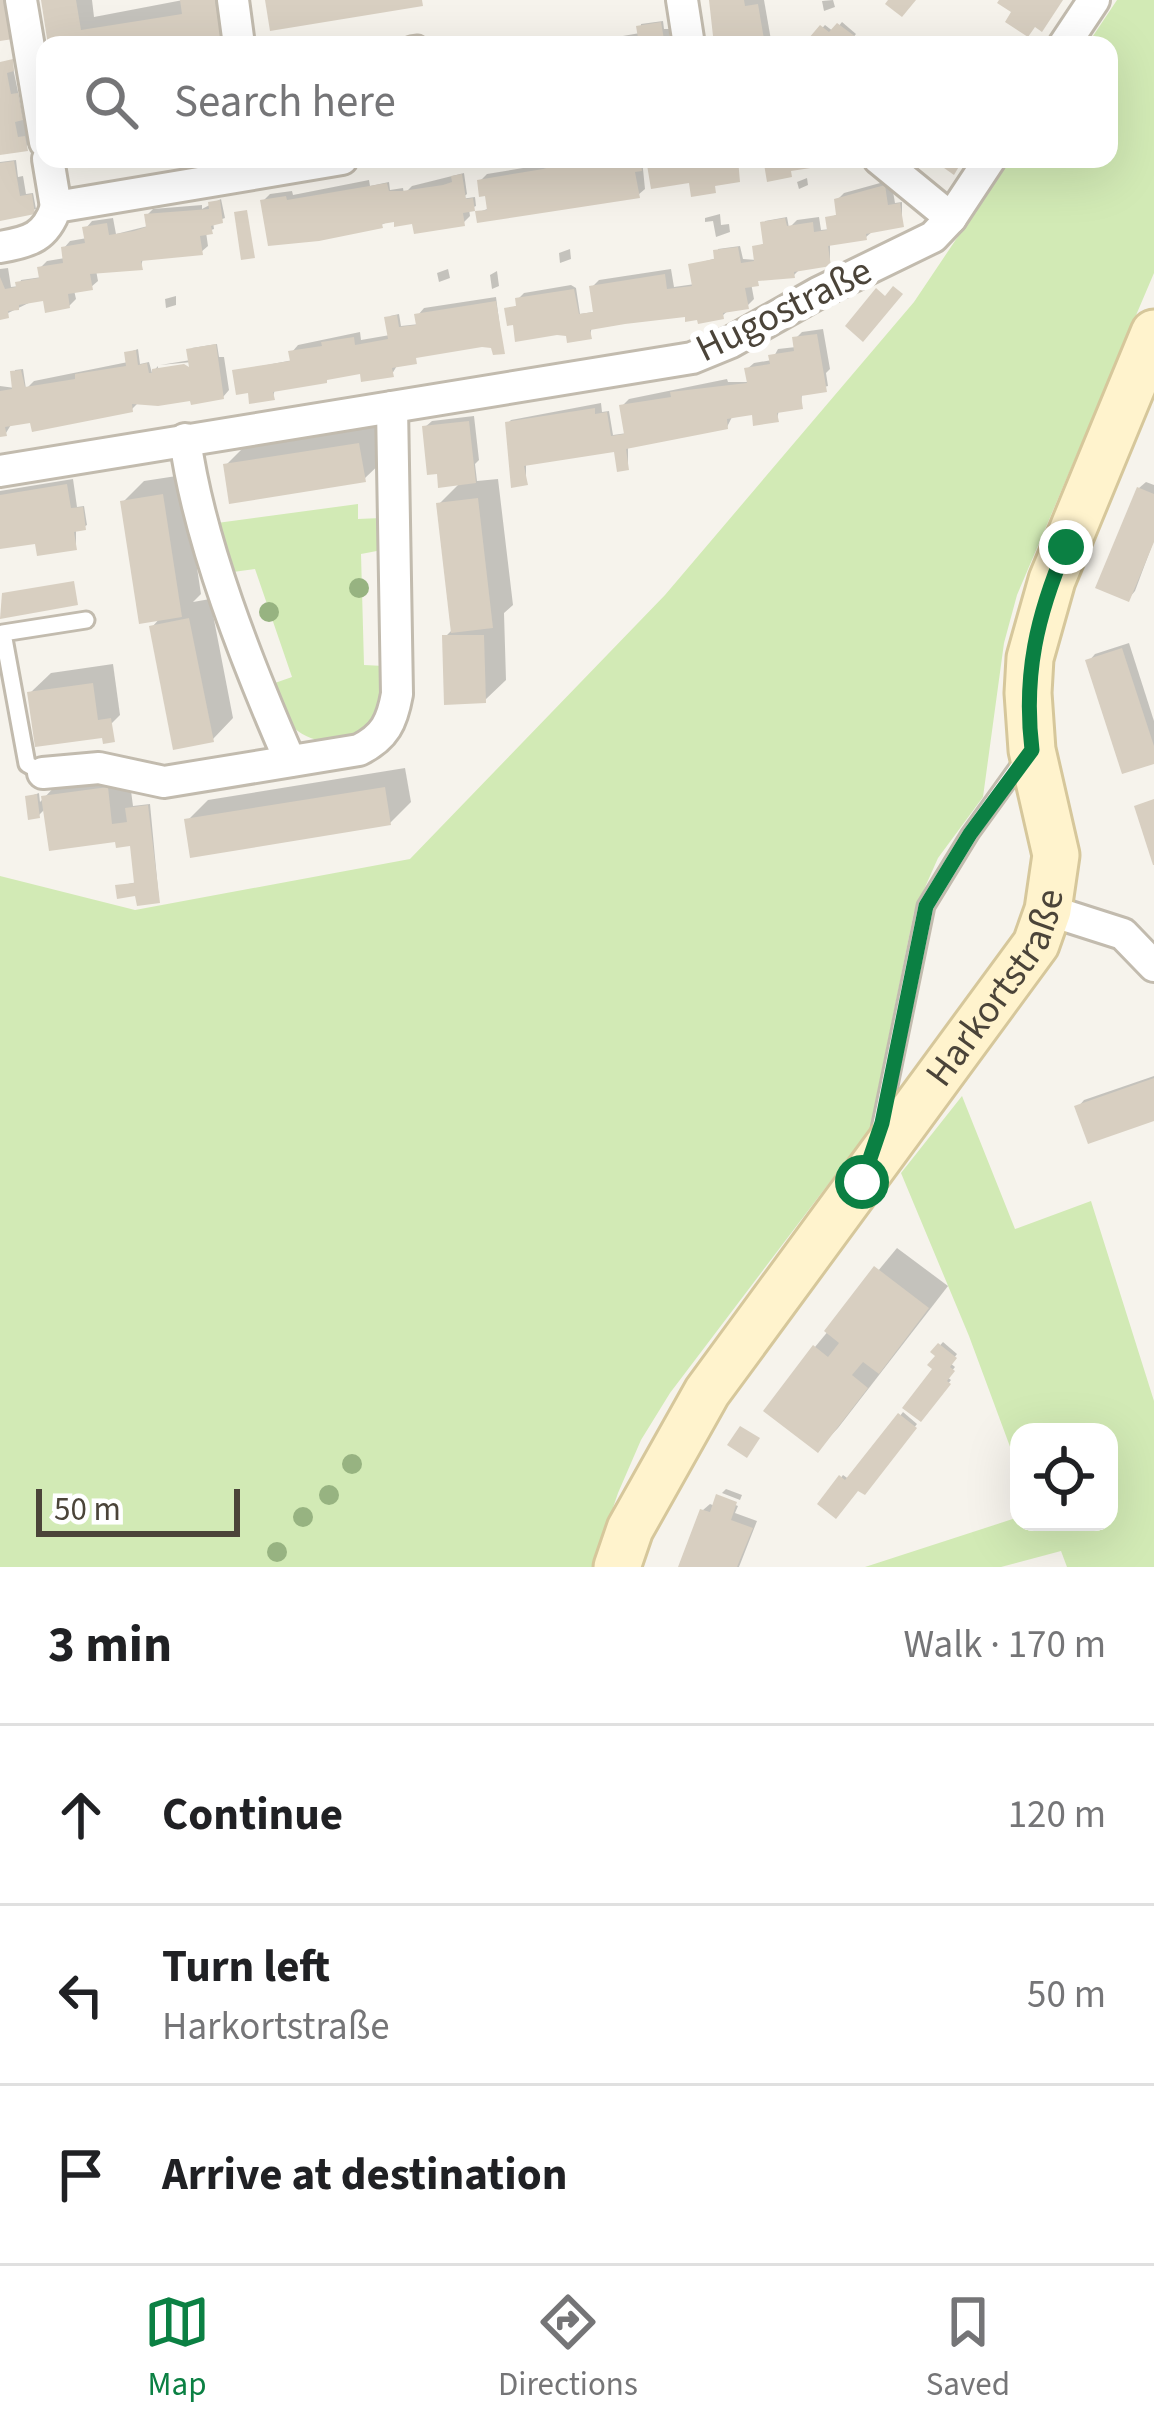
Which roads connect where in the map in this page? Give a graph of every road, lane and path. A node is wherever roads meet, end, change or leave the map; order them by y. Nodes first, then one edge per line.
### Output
1 (21, 0) edge
2 (233, 0) edge
3 (682, 0) edge
4 (1094, 0) edge
5 (238, 36) edge
6 (688, 36) edge
7 (1070, 36) edge
8 (36, 89) edge
9 (50, 168) edge
10 (248, 168) edge
11 (890, 168) edge
12 (984, 168) edge
13 (56, 207) junction
14 (952, 218) junction
15 (0, 247) edge
16 (1154, 333) edge
17 (392, 406) junction
18 (185, 439) junction
19 (0, 471) edge
20 (86, 620) dead end
21 (1032, 750) junction
22 (290, 761) junction
23 (43, 772) joint
24 (1048, 910) junction
25 (1154, 966) edge
26 (867, 1174) junction
27 (617, 1567) edge

1 - 8 street
2 - 5 street
3 - 6 street
4 - 7 street
9 - 13 street
10 - 13 street
11 - 14 street
12 - 14 street, Hugostraße
13 - 15 street
14 - 17 street, Hugostraße
16 - 21 street, Harkortstraße
17 - 18 street, Hugostraße
17 - 22 street
18 - 19 street, Hugostraße
18 - 22 street
20 - 23 lane
21 - 24 street, Harkortstraße
21 - 26 lane
22 - 23 street
24 - 25 street
24 - 26 street, Harkortstraße
26 - 27 street, Harkortstraße

